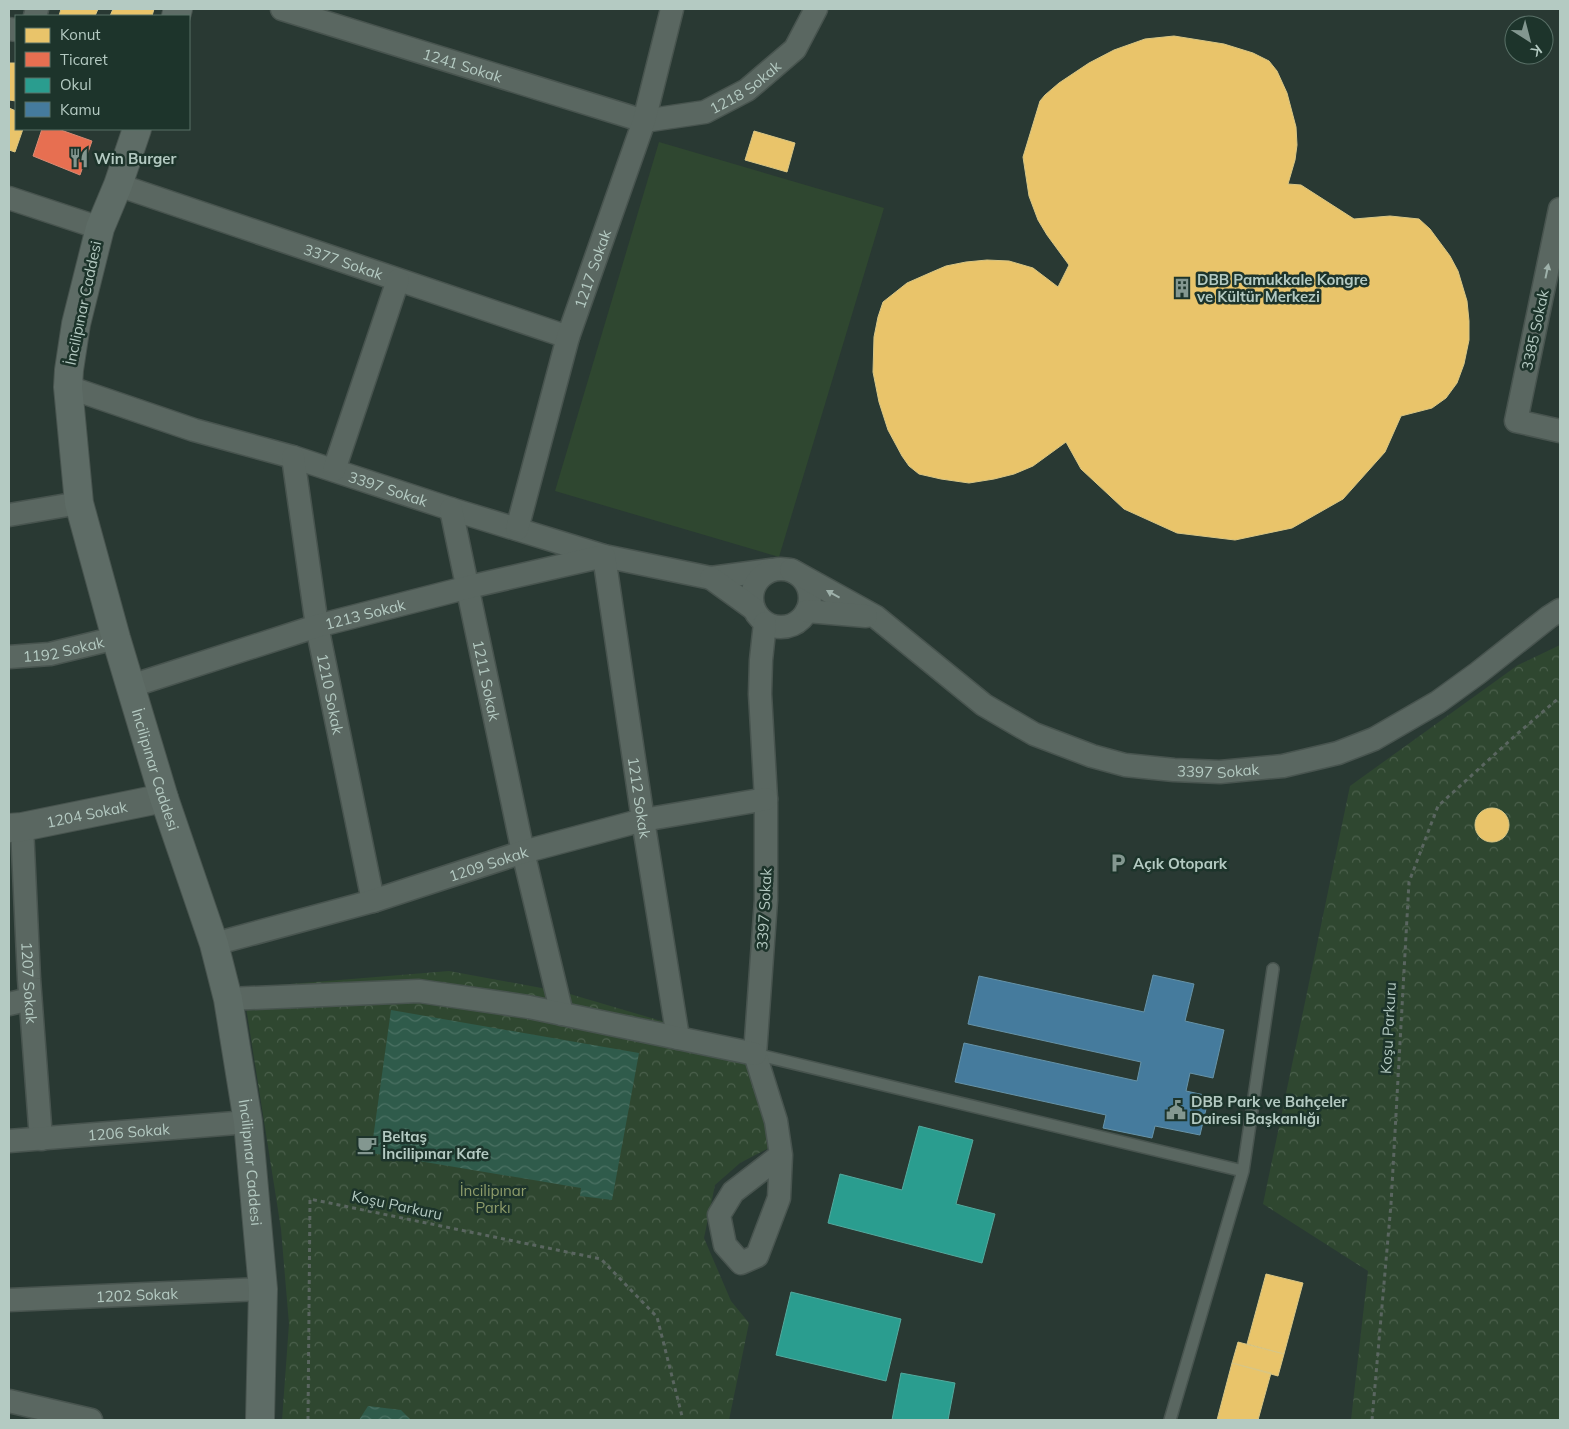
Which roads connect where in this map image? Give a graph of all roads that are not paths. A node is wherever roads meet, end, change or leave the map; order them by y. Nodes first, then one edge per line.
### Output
1 (282, 9) edge
2 (672, 9) edge
3 (816, 9) edge
4 (644, 121) junction
5 (137, 130) edge
6 (118, 185) junction
7 (9, 198) edge
8 (1560, 209) edge
9 (100, 228) junction
10 (398, 280) junction
11 (568, 338) junction
12 (68, 387) junction
13 (1560, 431) edge
14 (293, 457) junction
15 (334, 470) junction
16 (79, 503) junction
17 (451, 509) junction
18 (9, 516) edge
19 (517, 529) junction
20 (604, 556) junction
21 (771, 570) junction
22 (799, 575) junction
23 (711, 578) junction
24 (469, 587) junction
25 (1560, 610) edge
26 (804, 615) junction
27 (759, 616) junction
28 (876, 617) junction
29 (316, 626) junction
30 (116, 638) junction
31 (9, 658) edge
32 (761, 660) junction
33 (131, 686) junction
34 (164, 798) junction
35 (766, 799) junction
36 (643, 820) junction
37 (16, 827) edge
38 (523, 852) junction
39 (373, 901) junction
40 (214, 944) junction
41 (1273, 969) dead end
42 (30, 999) junction
43 (228, 999) junction
44 (9, 1004) edge
45 (562, 1014) junction
46 (678, 1038) junction
47 (755, 1054) junction
48 (248, 1122) junction
49 (41, 1139) junction
50 (9, 1141) edge
51 (781, 1155) dead end
52 (1243, 1172) junction
53 (263, 1289) junction
54 (9, 1300) edge
55 (9, 1401) edge
56 (91, 1420) edge
57 (260, 1420) edge
58 (1170, 1420) edge

1 - 4 street, 1241 Sokak
2 - 4 street, 1217 Sokak
3 - 4 street, 1218 Sokak
4 - 11 street, 1217 Sokak
5 - 6 main road, İncilipınar Caddesi
6 - 9 main road, İncilipınar Caddesi
6 - 10 street, 3377 Sokak
7 - 9 street
13 -> 8 street, 3385 Sokak
9 - 12 main road, İncilipınar Caddesi
10 - 11 street, 3377 Sokak
10 - 15 street
11 - 19 street, 1217 Sokak
12 - 14 street, 3397 Sokak
12 - 16 main road, İncilipınar Caddesi
14 - 15 street, 3397 Sokak
14 - 29 street, 1210 Sokak
15 - 17 street, 3397 Sokak
16 - 18 street
16 - 30 main road, İncilipınar Caddesi
17 - 19 street, 3397 Sokak
17 - 24 street, 1211 Sokak
19 - 20 street, 3397 Sokak
20 - 23 street, 3397 Sokak
20 - 24 street, 1213 Sokak
20 - 36 street, 1212 Sokak
21 - 22 street
21 - 23 street
21 - 27 street
22 - 26 street
28 -> 22 street, 3397 Sokak
23 - 27 street
24 - 29 street, 1213 Sokak
24 - 38 street, 1211 Sokak
25 - 28 street, 3397 Sokak
26 - 27 street
26 - 28 street
26 - 32 street
27 - 32 street, 3397 Sokak
29 - 33 street, 1213 Sokak
29 - 39 street, 1210 Sokak
30 - 31 street, 1192 Sokak
30 - 33 main road, İncilipınar Caddesi
32 - 35 street, 3397 Sokak
33 - 34 main road, İncilipınar Caddesi
34 - 37 street, 1204 Sokak
34 - 40 main road, İncilipınar Caddesi
35 - 36 street, 1209 Sokak
35 - 47 street, 3397 Sokak
36 - 38 street, 1209 Sokak
36 - 46 street, 1212 Sokak
37 - 42 street, 1207 Sokak
38 - 39 street, 1209 Sokak
38 - 45 street, 1211 Sokak
39 - 40 street, 1209 Sokak
40 - 43 main road, İncilipınar Caddesi
41 - 52 lane
42 - 44 street
42 - 49 street, 1207 Sokak
43 - 45 street
43 - 48 main road, İncilipınar Caddesi
45 - 46 street
46 - 47 street
47 - 51 street, 3397 Sokak
47 - 52 lane
48 - 49 street, 1206 Sokak
48 - 53 main road, İncilipınar Caddesi
49 - 50 street, 1206 Sokak
52 - 58 lane
53 - 54 street, 1202 Sokak
53 - 57 main road, İncilipınar Caddesi
55 - 56 street

